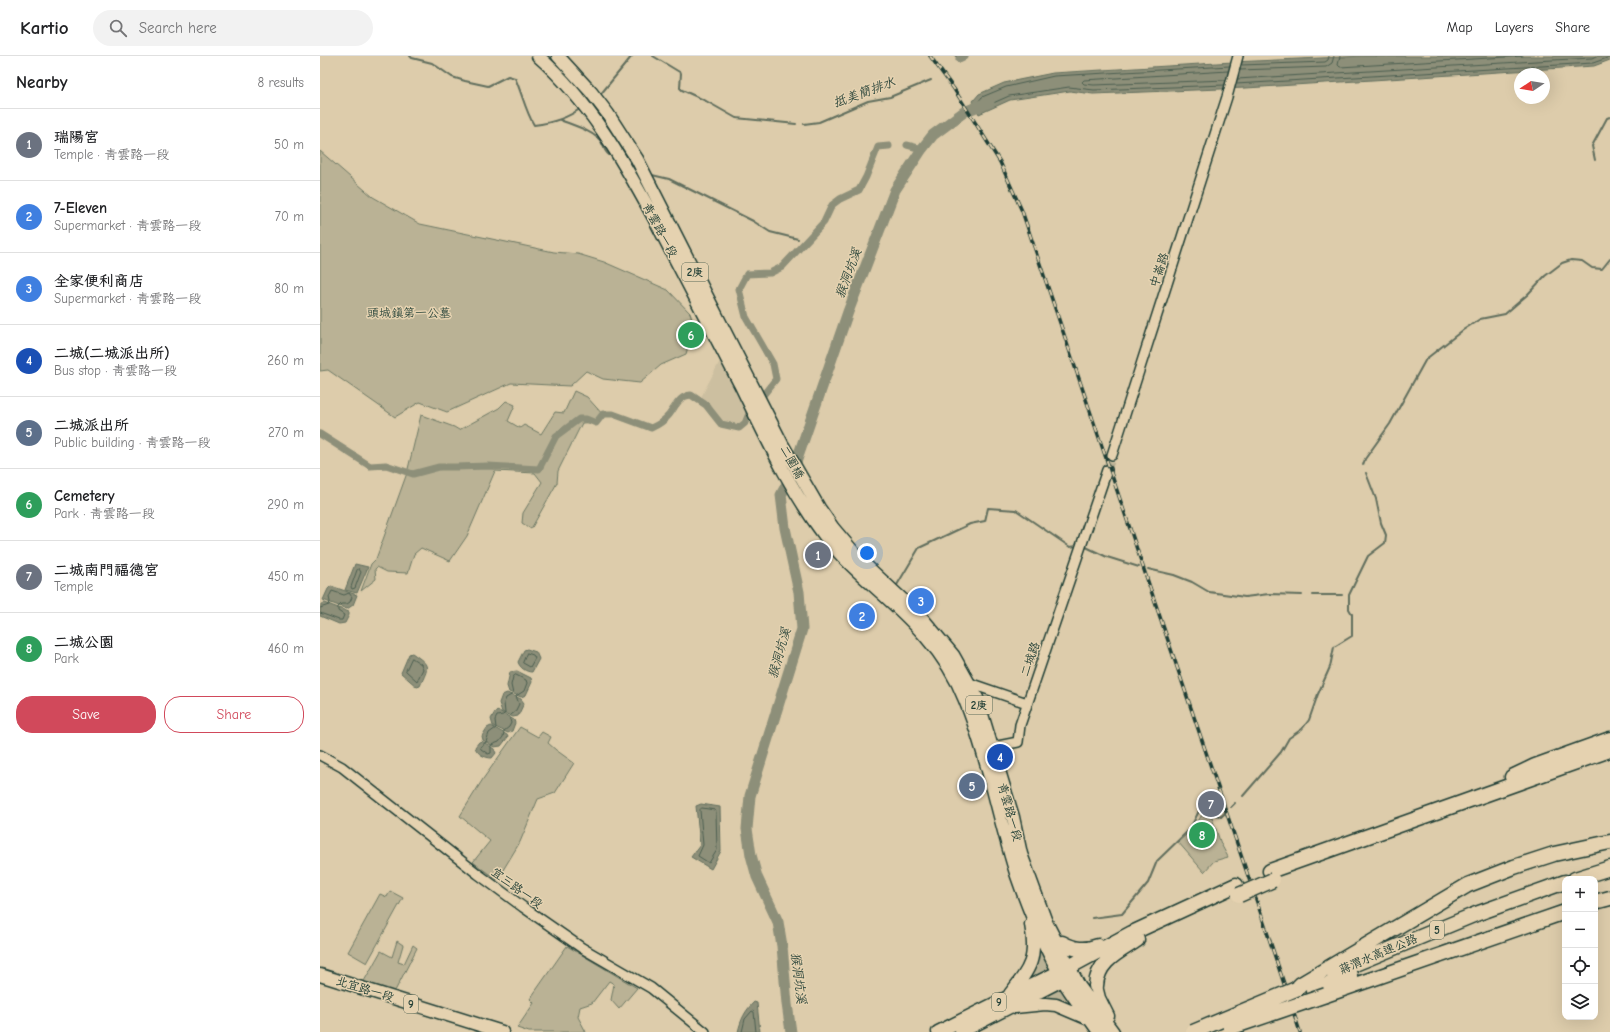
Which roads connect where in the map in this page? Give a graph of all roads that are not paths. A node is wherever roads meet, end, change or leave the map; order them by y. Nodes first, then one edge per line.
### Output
1 (538, 56) edge
2 (558, 56) edge
3 (1238, 57) edge
4 (777, 433) joint
5 (772, 449) joint
6 (1112, 455) tunnel mouth
7 (1107, 470) tunnel mouth
8 (808, 490) joint
9 (804, 506) joint
10 (969, 683) junction
11 (1027, 703) junction
12 (1610, 739) edge
13 (987, 746) junction
14 (1610, 750) edge
15 (320, 755) edge
16 (1610, 760) edge
17 (998, 786) junction
18 (1447, 809) junction
19 (1610, 842) edge
20 (1610, 868) edge
21 (1271, 875) junction
22 (1585, 876) edge
23 (1610, 876) edge
24 (1598, 880) edge
25 (1562, 883) edge
26 (1562, 891) edge
27 (1610, 898) edge
28 (1598, 901) edge
29 (1027, 905) junction
30 (1562, 913) edge
31 (1135, 936) junction
32 (1058, 941) junction
33 (1066, 973) junction
34 (320, 975) edge
35 (320, 984) edge
36 (1096, 986) joint
37 (1315, 987) junction
38 (1008, 1002) junction
39 (1090, 1020) junction
40 (1224, 1030) edge
41 (479, 1032) edge
42 (502, 1032) edge
43 (705, 1032) edge
44 (938, 1032) edge
45 (961, 1032) edge
46 (1099, 1032) edge
47 (1113, 1032) edge
48 (1193, 1032) edge

1 - 5 main road, 青雲路一段 / 2庚
2 - 4 main road, 青雲路一段 / 2庚
3 - 6 street, 中崙路
4 - 8 main road, 二圍橋 / 2庚
5 - 9 main road, 二圍橋 / 2庚
7 - 11 street, 二城路
8 - 10 main road, 青雲路一段 / 2庚
9 - 13 main road, 青雲路一段 / 2庚
10 - 11 street
10 - 13 main road, 青雲路一段 / 2庚
11 - 13 street, 二城路
12 - 18 highway
13 - 17 main road, 青雲路一段 / 2庚
14 - 18 highway
15 - 43 street, 宜三路一段
16 - 21 highway
17 - 29 main road, 青雲路一段 / 2庚
17 - 32 main road, 青雲路一段 / 2庚
18 - 21 highway
19 - 37 highway
20 - 22 highway
21 - 31 highway, bridge
23 - 24 highway
25 - 37 highway, 蔣渭水高速公路 / 5
26 - 37 highway, 蔣渭水高速公路 / 5
27 - 28 highway
29 - 33 main road, 青雲路一段 / 2庚
29 - 38 main road
30 - 37 highway
31 - 32 highway
31 - 33 highway
31 - 36 highway
32 - 33 main road, 青雲路一段 / 2庚
33 - 38 main road, 9
33 - 39 main road, 青雲路一段
33 - 47 main road, 青雲路一段
34 - 42 main road, 北宜路一段 / 9
35 - 41 main road, 北宜路一段 / 9
36 - 47 main road
37 - 40 highway, bridge
37 - 48 highway, 蔣渭水高速公路 / 5, bridge
38 - 39 main road
38 - 44 main road, 9
38 - 45 main road, 9
39 - 46 main road, 青雲路一段

